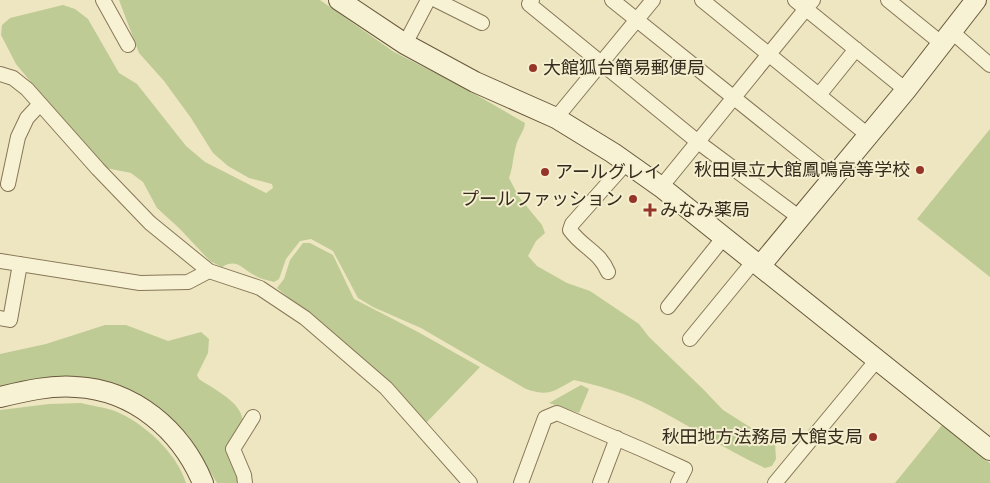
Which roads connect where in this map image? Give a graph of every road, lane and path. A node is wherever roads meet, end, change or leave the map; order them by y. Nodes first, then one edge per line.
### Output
1 (103, 0) edge
2 (339, 0) edge
3 (428, 0) edge
4 (436, 0) edge
5 (532, 0) edge
6 (612, 0) edge
7 (653, 0) edge
8 (702, 0) edge
9 (888, 0) edge
10 (976, 0) edge
11 (805, 3) edge
12 (637, 21) junction
13 (482, 23) dead end
14 (946, 37) junction
15 (405, 44) junction
16 (128, 45) dead end
17 (856, 50) junction
18 (768, 54) junction
19 (602, 63) junction
20 (990, 65) edge
21 (0, 74) edge
22 (906, 90) junction
23 (819, 94) junction
24 (733, 98) junction
25 (40, 104) junction
26 (556, 118) junction
27 (869, 136) junction
28 (698, 142) junction
29 (626, 163) junction
30 (834, 178) junction
31 (8, 184) dead end
32 (661, 187) junction
33 (800, 218) junction
34 (724, 237) junction
35 (0, 261) edge
36 (20, 264) junction
37 (757, 264) junction
38 (209, 271) junction
39 (608, 272) dead end
40 (668, 308) dead end
41 (0, 318) edge
42 (690, 339) dead end
43 (876, 360) junction
44 (0, 397) edge
45 (253, 417) dead end
46 (617, 438) junction
47 (990, 450) edge
48 (781, 481) edge
49 (203, 483) edge
50 (245, 483) edge
51 (470, 483) edge
52 (521, 483) edge
53 (600, 483) edge
54 (678, 483) edge

1 - 16 street
2 - 15 street
3 - 15 street
4 - 13 street
5 - 19 street
6 - 12 street
7 - 12 street
8 - 18 street
9 - 14 street
10 - 14 street
11 - 17 street
11 - 18 street
12 - 19 street
12 - 24 street
14 - 20 street
14 - 22 street
15 - 26 street
17 - 22 street
17 - 23 street
18 - 23 street
18 - 24 street
19 - 26 street
19 - 28 street
21 - 25 street
22 - 27 street
23 - 27 street
24 - 28 street
24 - 30 street
25 - 31 street
25 - 38 street
26 - 29 street
27 - 30 street
28 - 32 street
28 - 33 street
29 - 32 street
29 - 39 street
30 - 33 street
32 - 34 street
33 - 37 street
34 - 37 street
34 - 40 street
35 - 36 street
36 - 38 street
36 - 41 street
37 - 42 street
37 - 43 street
38 - 51 street
43 - 47 street
43 - 48 street
44 - 49 street
45 - 50 street
46 - 52 street
46 - 53 street
46 - 54 street

